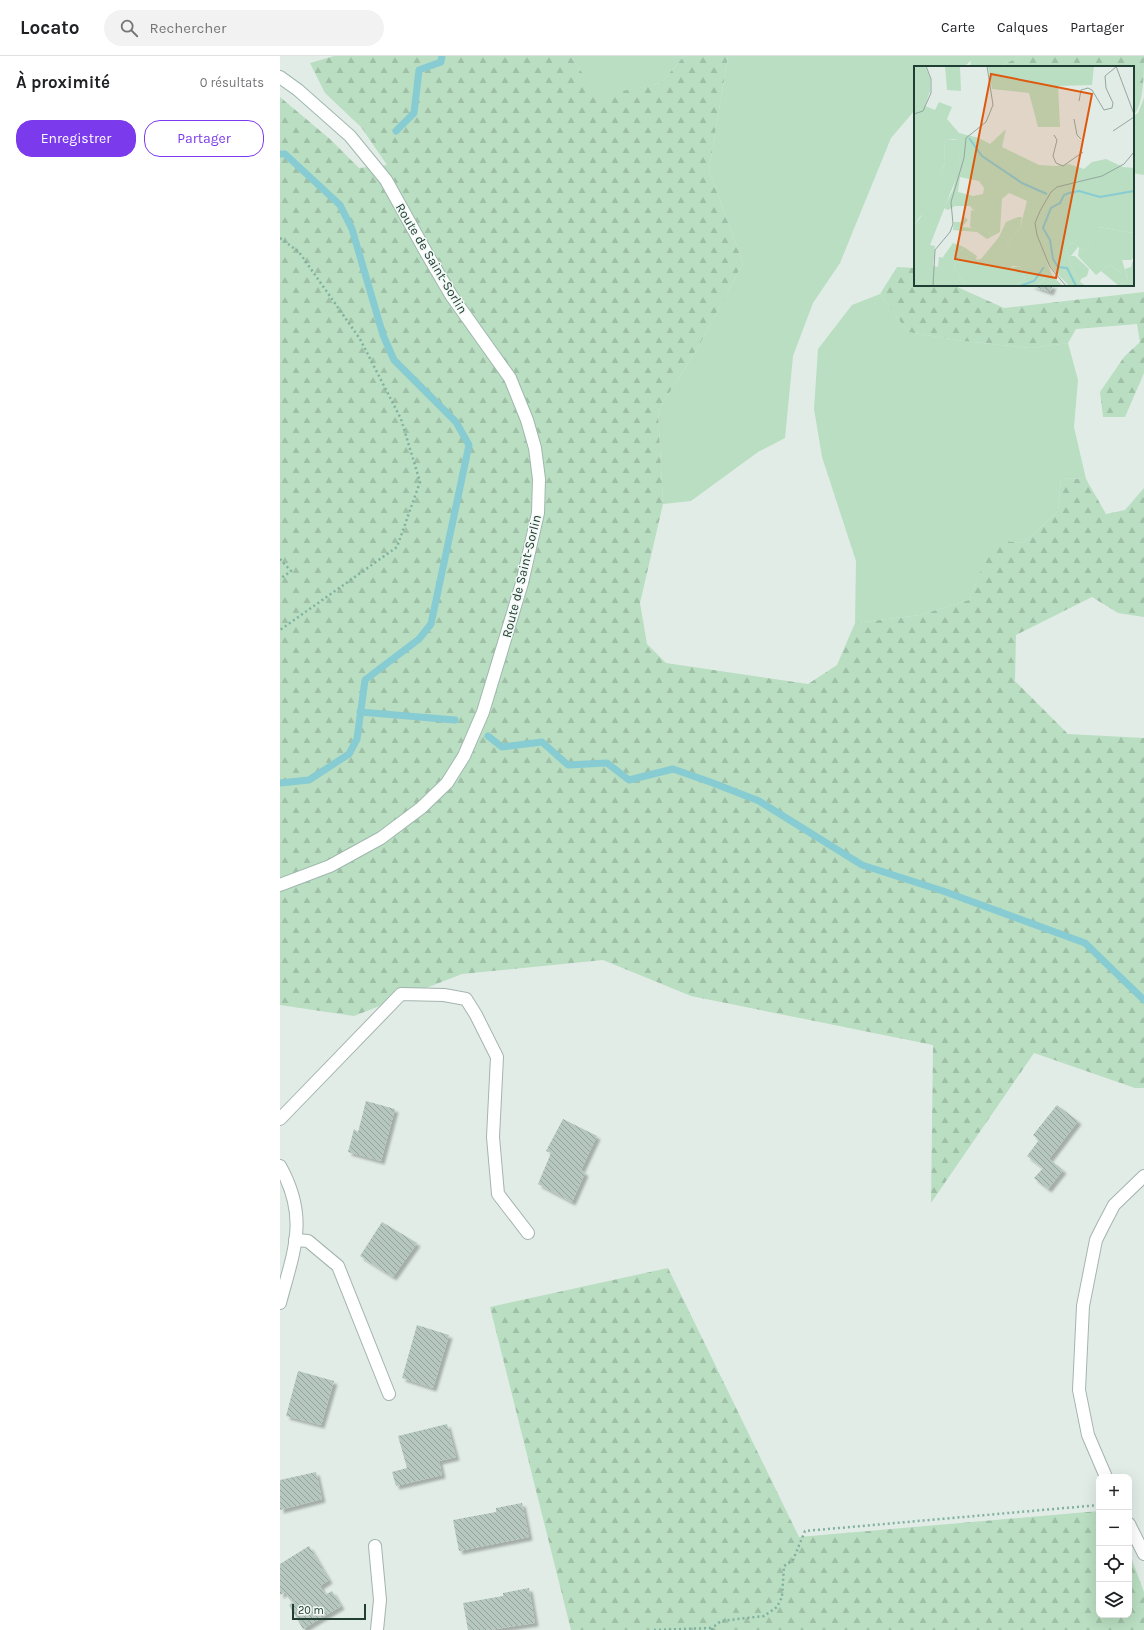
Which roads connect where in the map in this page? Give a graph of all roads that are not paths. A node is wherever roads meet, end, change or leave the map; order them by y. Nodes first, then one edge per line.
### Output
1 (280, 77) edge
2 (280, 885) edge
3 (280, 1119) edge
4 (280, 1166) edge
5 (1144, 1176) edge
6 (528, 1232) dead end
7 (295, 1240) junction
8 (280, 1303) edge
9 (389, 1394) dead end
10 (1105, 1474) edge
11 (1132, 1530) edge
12 (375, 1546) dead end
13 (1144, 1554) edge
14 (378, 1630) edge

1 - 2 street, Route de Saint-Sorlin
3 - 6 street
4 - 7 street
5 - 10 street
7 - 8 street
7 - 9 street
11 - 13 street
12 - 14 street

